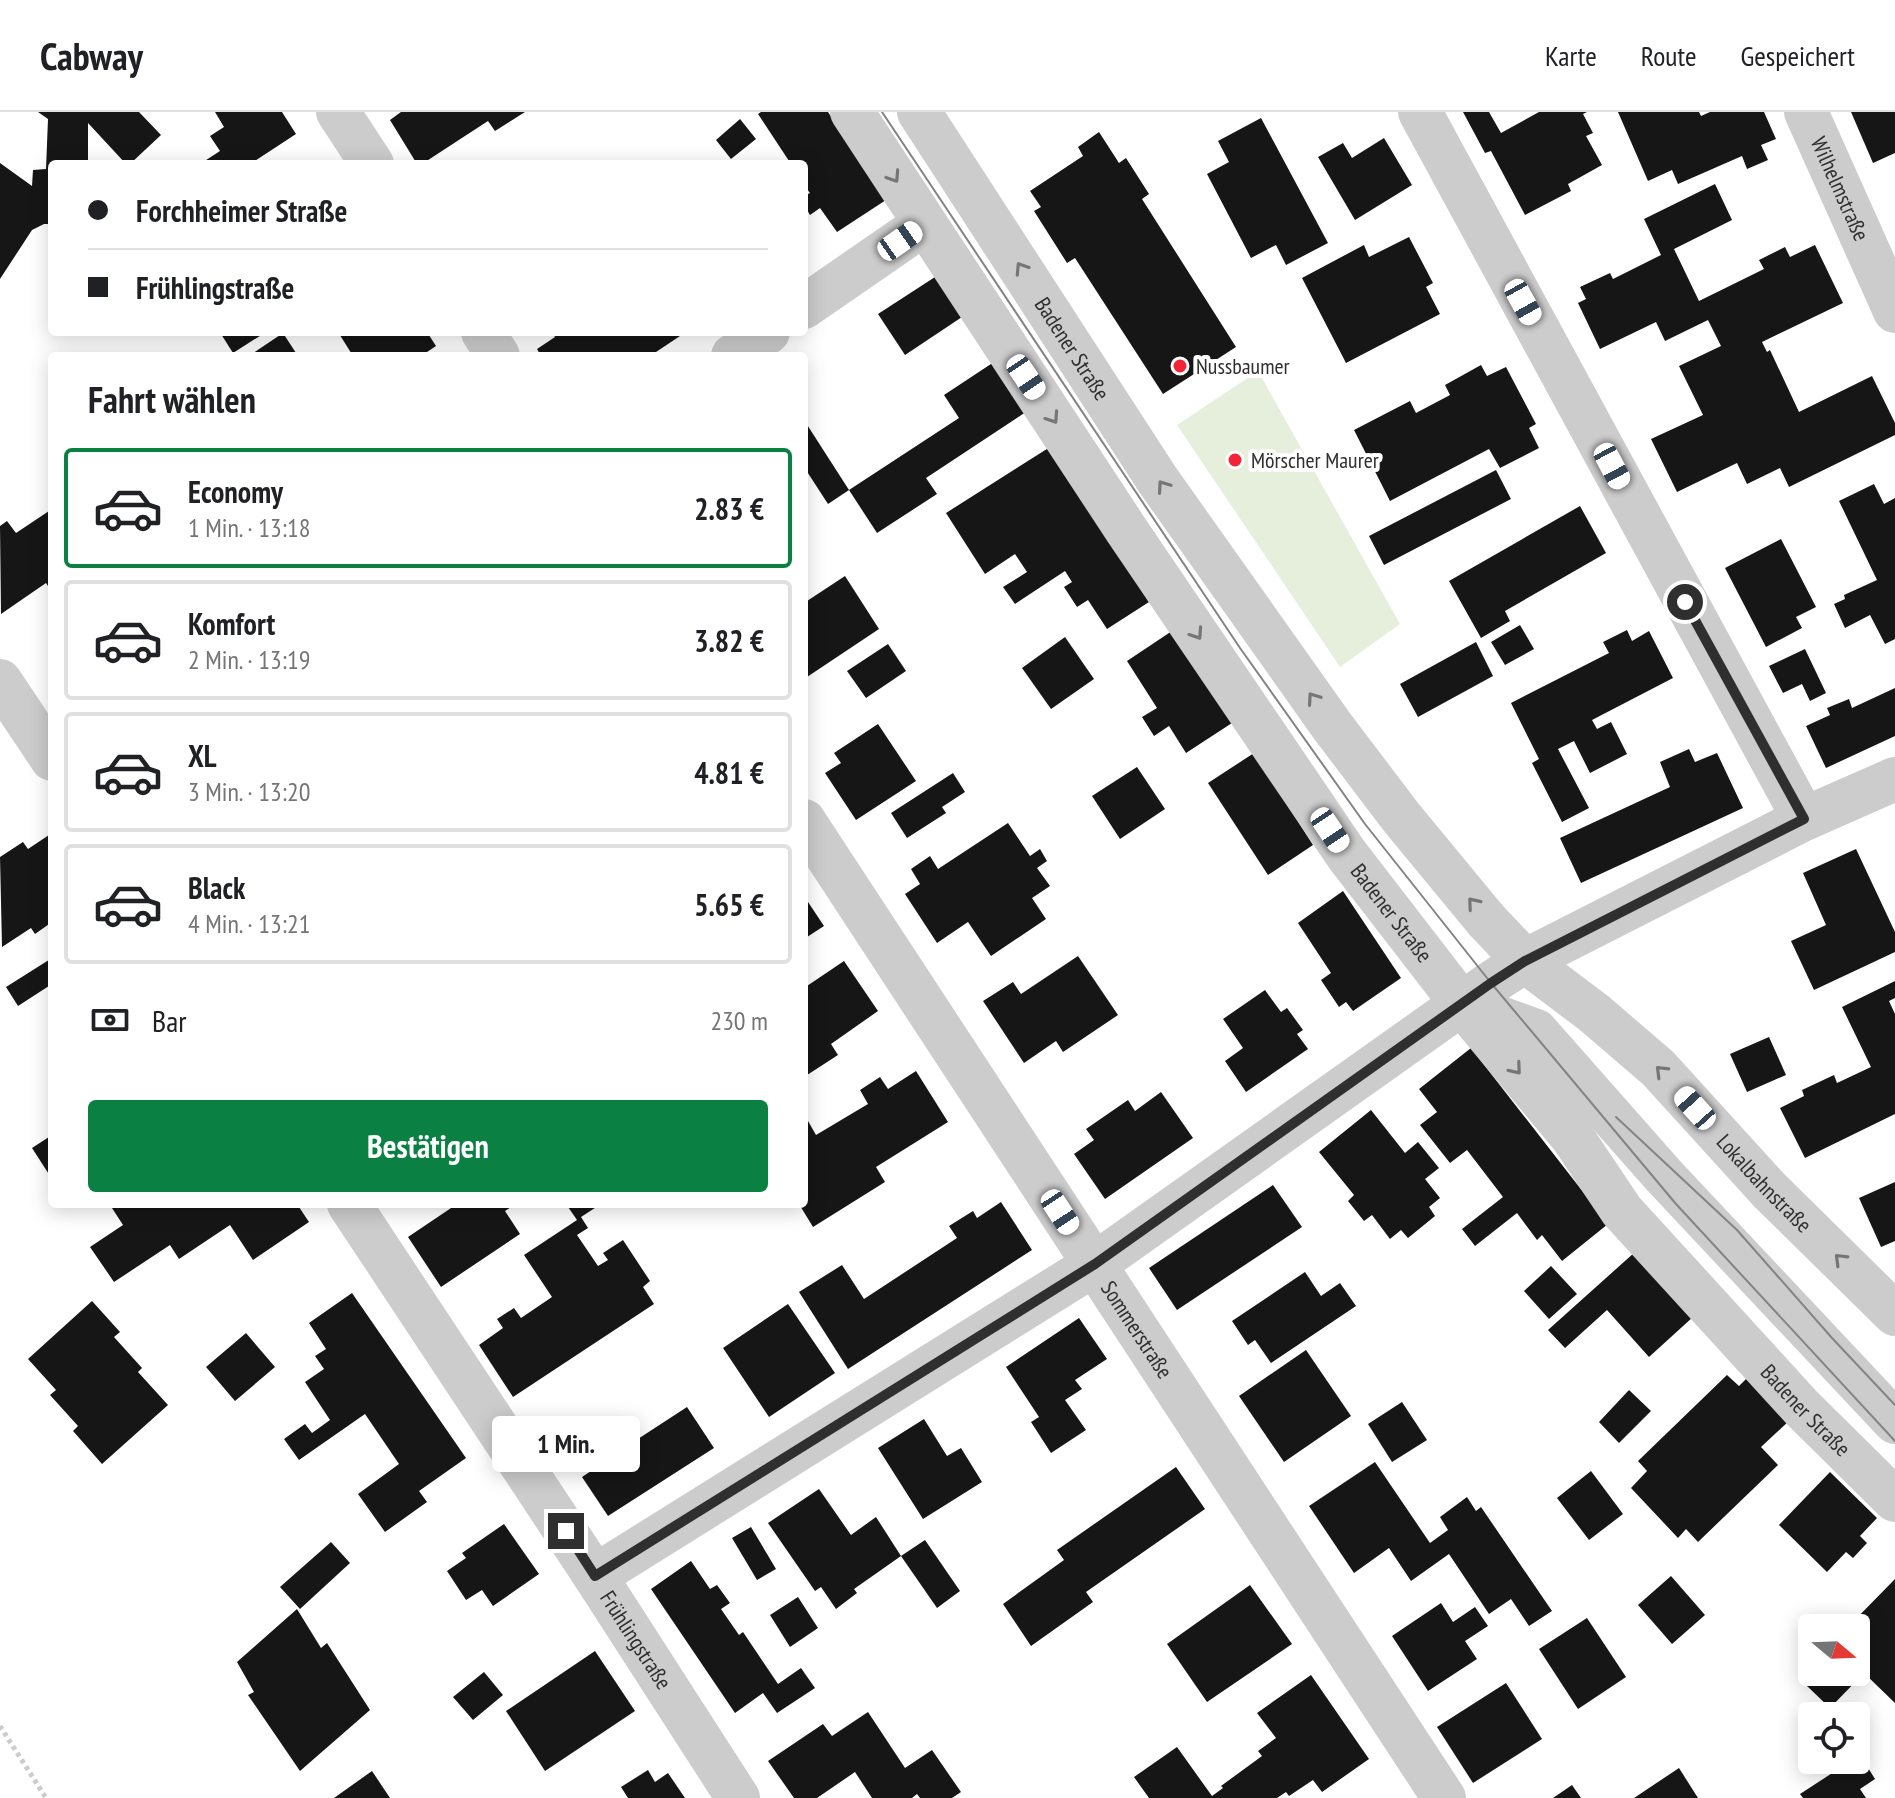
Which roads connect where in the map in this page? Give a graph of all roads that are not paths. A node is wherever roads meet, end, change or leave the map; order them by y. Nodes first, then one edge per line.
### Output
1 (338, 112) edge
2 (852, 112) edge
3 (919, 112) edge
4 (1420, 112) edge
5 (1806, 112) edge
6 (369, 160) edge
7 (924, 224) junction
8 (808, 304) edge
9 (1895, 311) edge
10 (762, 336) edge
11 (739, 352) edge
12 (0, 681) edge
13 (48, 753) edge
14 (1895, 779) edge
15 (1804, 819) junction
16 (808, 827) edge
17 (1525, 961) junction
18 (1462, 1004) junction
19 (1536, 1031) junction
20 (352, 1208) edge
21 (1095, 1264) junction
22 (1895, 1314) edge
23 (1895, 1422) edge
24 (1895, 1500) edge
25 (595, 1576) junction
26 (738, 1798) edge
27 (1444, 1798) edge

1 - 6 street
2 -> 7 street, Badener Straße
17 -> 3 street, Badener Straße
4 - 15 street
5 - 9 street, Wilhelmstraße
7 - 8 street
7 -> 18 street, Badener Straße
10 - 11 street
12 - 13 street
14 - 15 street
15 - 17 street
16 - 21 street, Sommerstraße
17 - 18 street
17 - 19 street
22 -> 17 street, Lokalbahnstraße
18 - 19 street
18 - 21 street
18 -> 24 street, Badener Straße
19 - 23 street
20 - 25 street, Frühlingstraße
21 - 25 street
21 - 27 street, Sommerstraße
25 - 26 street, Frühlingstraße

